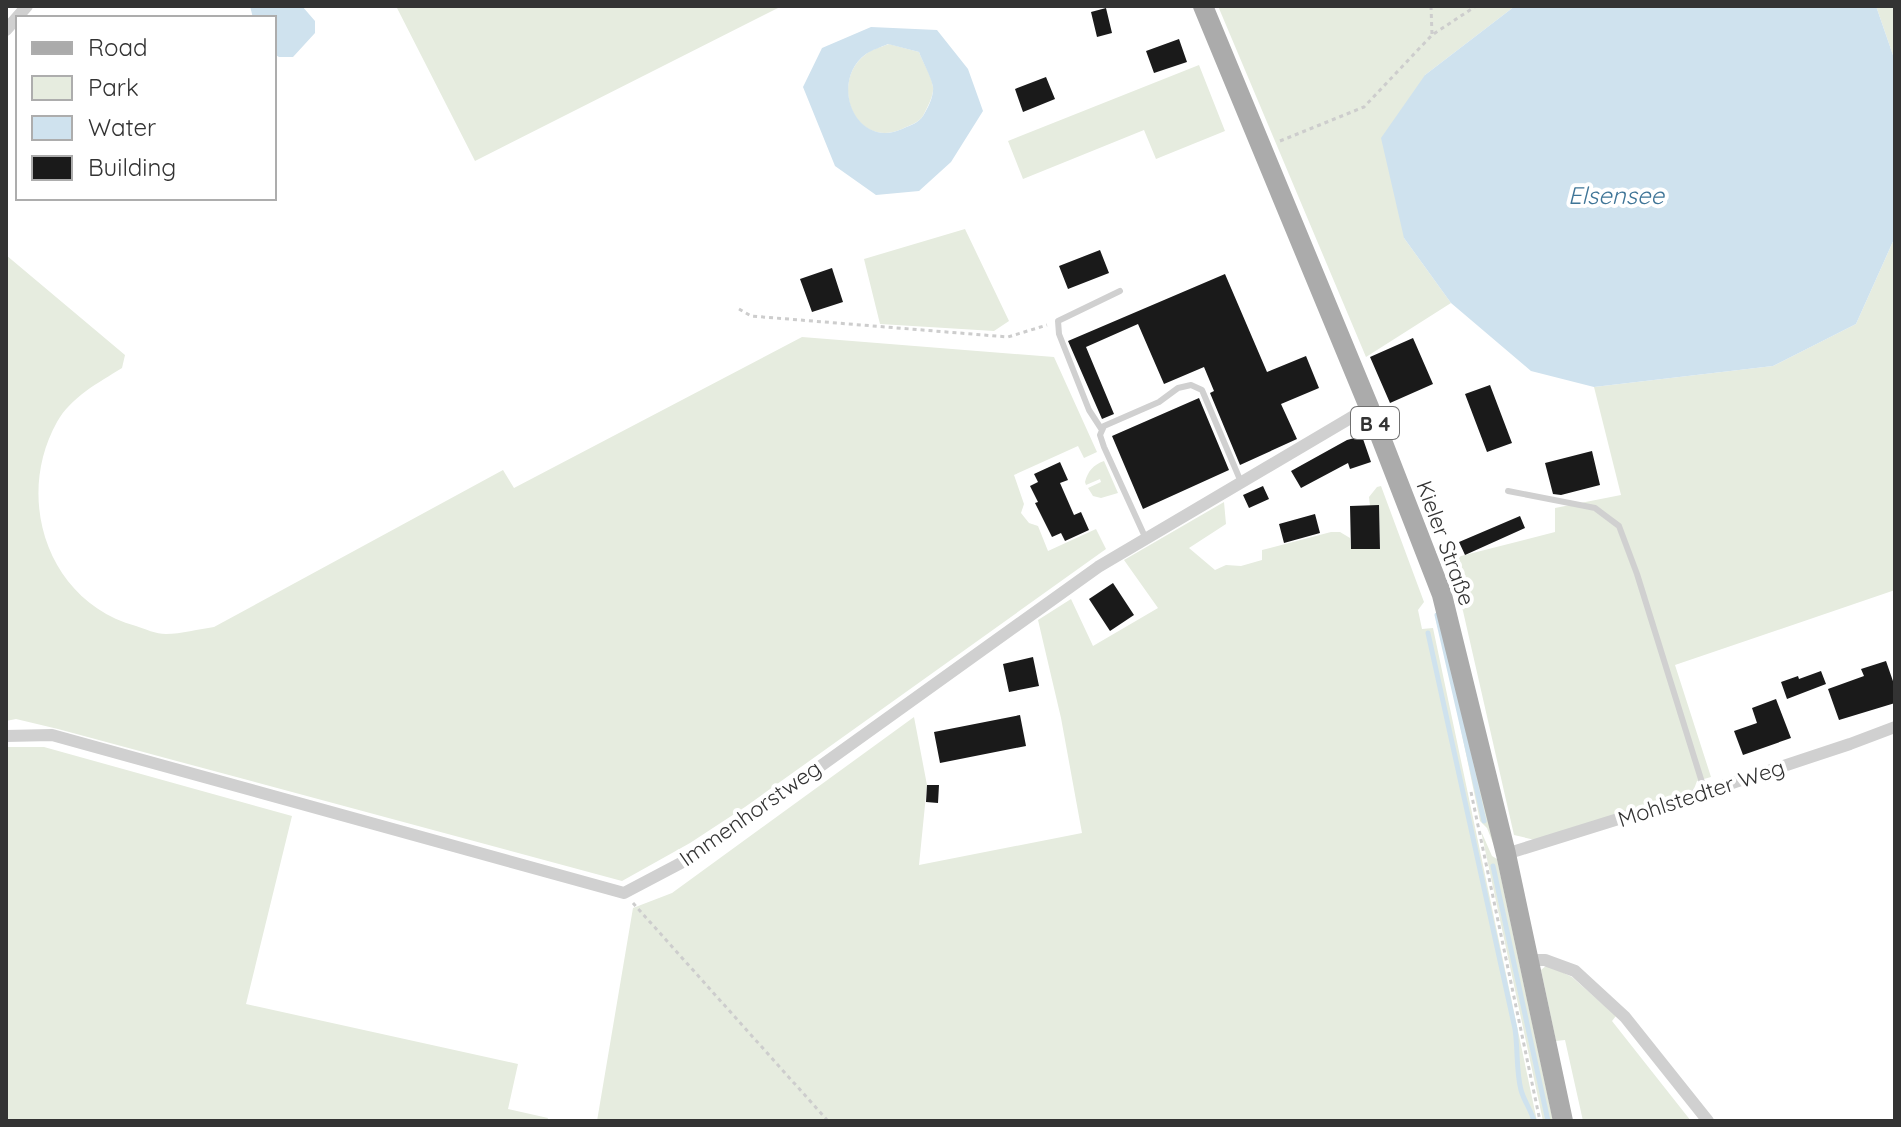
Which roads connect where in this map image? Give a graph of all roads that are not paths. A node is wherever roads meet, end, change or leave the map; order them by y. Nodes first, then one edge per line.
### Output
1 (1203, 6) edge
2 (1120, 291) dead end
3 (1369, 407) junction
4 (1102, 430) junction
5 (1241, 482) junction
6 (1508, 491) dead end
7 (1146, 539) junction
8 (1895, 727) edge
9 (6, 736) edge
10 (1705, 792) junction
11 (1506, 854) junction
12 (1528, 960) junction
13 (1563, 1121) edge
14 (1708, 1121) edge

1 - 3 main road, Kieler Straße / B 4
2 - 4 lane
3 - 5 street, Immenhorstweg
3 - 11 main road, Kieler Straße / B 4
4 - 5 lane
4 - 7 lane
5 - 7 street, Immenhorstweg
6 - 10 lane
7 - 9 street, Immenhorstweg
8 - 10 street, Mohlstedter Weg
10 - 11 street, Mohlstedter Weg
11 - 12 main road, Kieler Straße / B 4
12 - 13 main road, Kieler Straße / B 4
12 - 14 street

